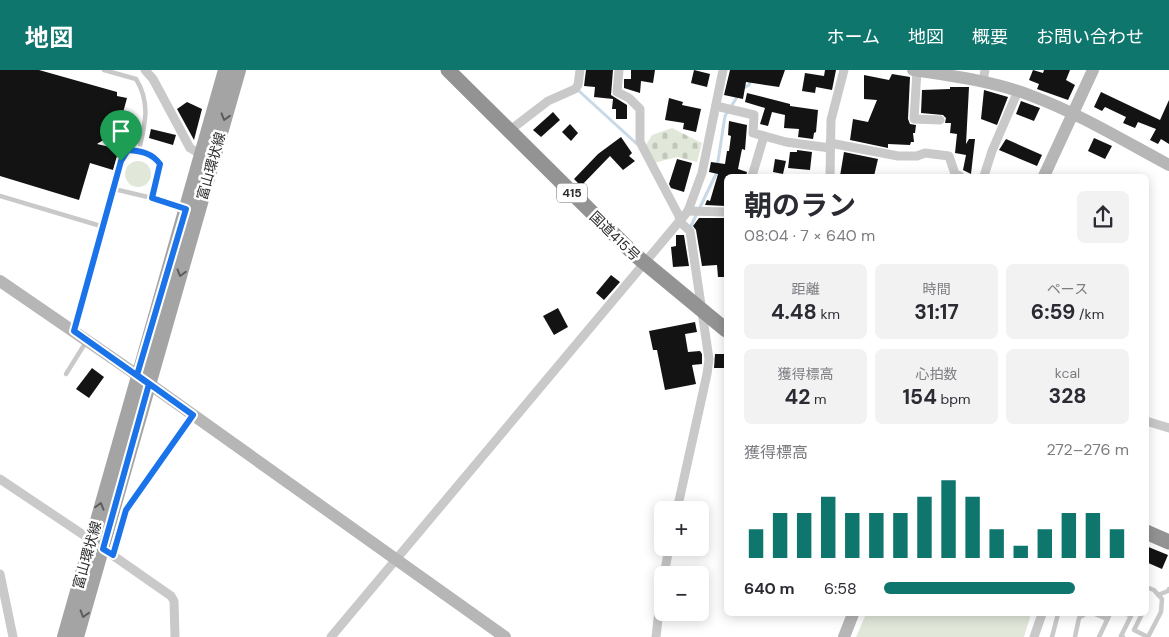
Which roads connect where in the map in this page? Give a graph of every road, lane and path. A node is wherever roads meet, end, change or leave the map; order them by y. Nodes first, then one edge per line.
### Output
1 (104, 70) edge
2 (145, 70) edge
3 (239, 70) edge
4 (448, 70) edge
5 (580, 70) edge
6 (619, 70) edge
7 (723, 70) edge
8 (844, 70) edge
9 (915, 70) edge
10 (1093, 70) edge
11 (221, 72) edge
12 (984, 76) edge
13 (1018, 91) junction
14 (716, 106) junction
15 (1073, 114) junction
16 (940, 120) dead end
17 (509, 131) junction
18 (764, 136) junction
19 (830, 145) junction
20 (139, 150) junction
21 (207, 158) junction
22 (1169, 165) edge
23 (753, 174) edge
24 (830, 174) edge
25 (955, 174) edge
26 (985, 174) edge
27 (1045, 174) edge
28 (114, 189) junction
29 (0, 196) edge
30 (152, 198) junction
31 (186, 209) junction
32 (688, 211) junction
33 (724, 212) edge
34 (680, 222) junction
35 (104, 226) junction
36 (646, 264) junction
37 (0, 281) edge
38 (701, 311) junction
39 (722, 324) edge
40 (74, 331) junction
41 (87, 341) junction
42 (66, 374) dead end
43 (137, 375) junction
44 (149, 384) junction
45 (193, 415) junction
46 (1149, 421) edge
47 (1169, 428) edge
48 (0, 479) edge
49 (680, 501) edge
50 (1149, 533) edge
51 (91, 540) junction
52 (1169, 542) edge
53 (108, 552) junction
54 (395, 560) junction
55 (0, 574) edge
56 (1149, 588) edge
57 (1169, 589) edge
58 (1158, 595) junction
59 (852, 616) edge
60 (1041, 616) edge
61 (1058, 616) edge
62 (1082, 616) edge
63 (1099, 616) edge
64 (1109, 616) edge
65 (1131, 616) edge
66 (1141, 616) edge
67 (1107, 620) junction
68 (658, 621) edge
69 (1053, 636) edge
70 (13, 637) edge
71 (64, 637) edge
72 (77, 637) edge
73 (176, 637) edge
74 (331, 637) edge
75 (505, 637) edge
76 (656, 637) edge
77 (844, 637) edge
78 (1034, 637) edge
79 (1075, 637) edge
80 (1099, 637) edge
81 (1123, 637) edge
82 (1148, 637) edge

1 - 20 lane
2 - 21 street
3 -> 21 main road, 富山環状線
4 - 17 highway, 国道415号 / 415
5 - 17 street
6 - 34 street
7 - 14 street
8 - 19 street
9 - 12 street
9 - 16 street
10 - 15 street
11 - 21 main road, 富山環状線
12 - 13 street
13 - 15 street
13 - 26 street
14 - 18 street
14 - 32 street
15 - 22 street
15 - 27 street
17 - 36 highway, 国道415号 / 415
18 - 19 street
18 - 23 street
19 - 24 street
19 - 25 street
20 - 28 lane
20 - 30 lane
21 - 31 main road, 富山環状線
21 -> 44 main road, 富山環状線
28 - 30 lane
28 - 35 lane
29 - 35 lane
30 - 31 lane
31 - 43 main road, 富山環状線
32 - 33 street
32 - 34 street
34 - 36 street
34 - 38 street
35 - 40 lane
36 - 38 highway, 国道415号 / 415
36 - 54 street
37 - 40 street
38 - 39 highway, 国道415号 / 415
38 - 49 street
40 - 41 street
41 - 42 lane
41 - 43 street
43 - 44 street
51 -> 43 main road, 富山環状線
44 - 45 street
44 - 53 main road, 富山環状線
45 - 53 street
45 - 54 street
46 - 47 street
48 - 51 street
50 - 52 highway
51 - 71 main road, 富山環状線
53 -> 72 main road, 富山環状線
53 - 73 street
54 - 74 street
54 - 75 street
55 - 70 street
56 - 58 lane
57 - 58 lane
58 - 82 lane
59 - 77 street
60 - 78 street
61 - 69 lane
62 - 79 lane
63 - 67 lane
64 - 67 lane
65 - 81 lane
66 - 82 lane
67 - 80 lane
68 - 76 street

